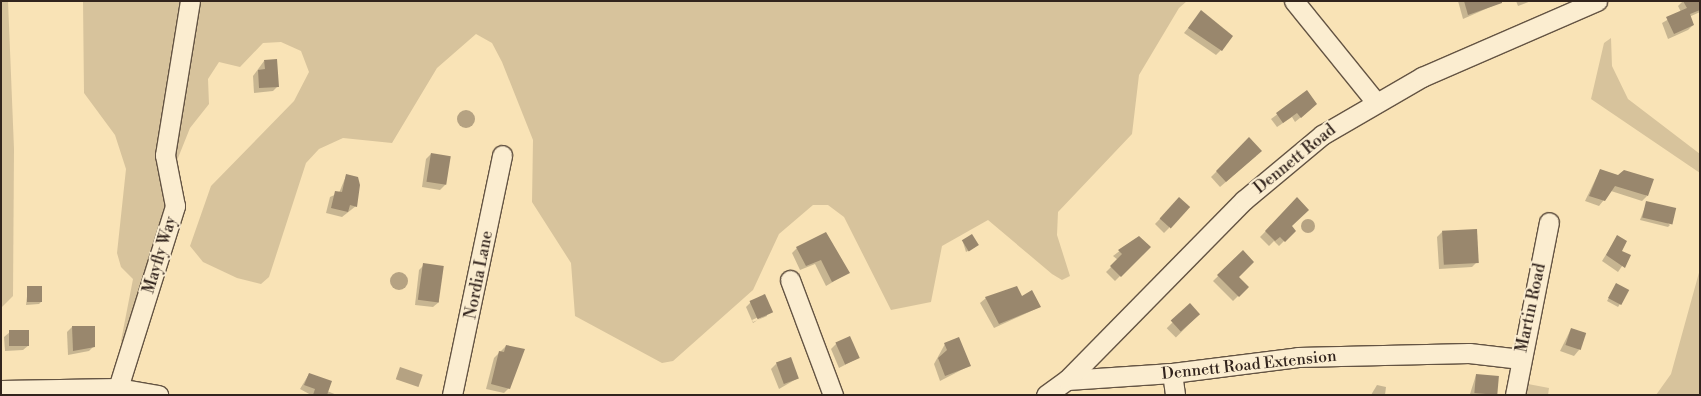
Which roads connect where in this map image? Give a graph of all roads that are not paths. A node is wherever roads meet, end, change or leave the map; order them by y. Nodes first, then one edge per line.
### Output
1 (190, 1) edge
2 (1294, 1) edge
3 (1597, 1) edge
4 (1375, 101) junction
5 (502, 155) dead end
6 (1549, 222) dead end
7 (790, 280) dead end
8 (1521, 359) junction
9 (1172, 373) junction
10 (1067, 380) junction
11 (118, 388) junction
12 (1, 390) edge
13 (158, 395) edge
14 (452, 395) edge
15 (833, 395) edge
16 (1046, 395) edge
17 (1175, 395) edge
18 (1515, 395) edge

1 - 11 street, Mayfly Way
2 - 4 street
3 - 4 street, Dennett Road
4 - 10 street, Dennett Road
5 - 14 street, Nordia Lane
6 - 8 street, Martin Road
7 - 15 street
8 - 9 street, Dennett Road Extension
8 - 18 street, Martin Road
9 - 10 street, Dennett Road Extension
9 - 17 street
10 - 16 street, Dennett Road
11 - 12 street
11 - 13 street

